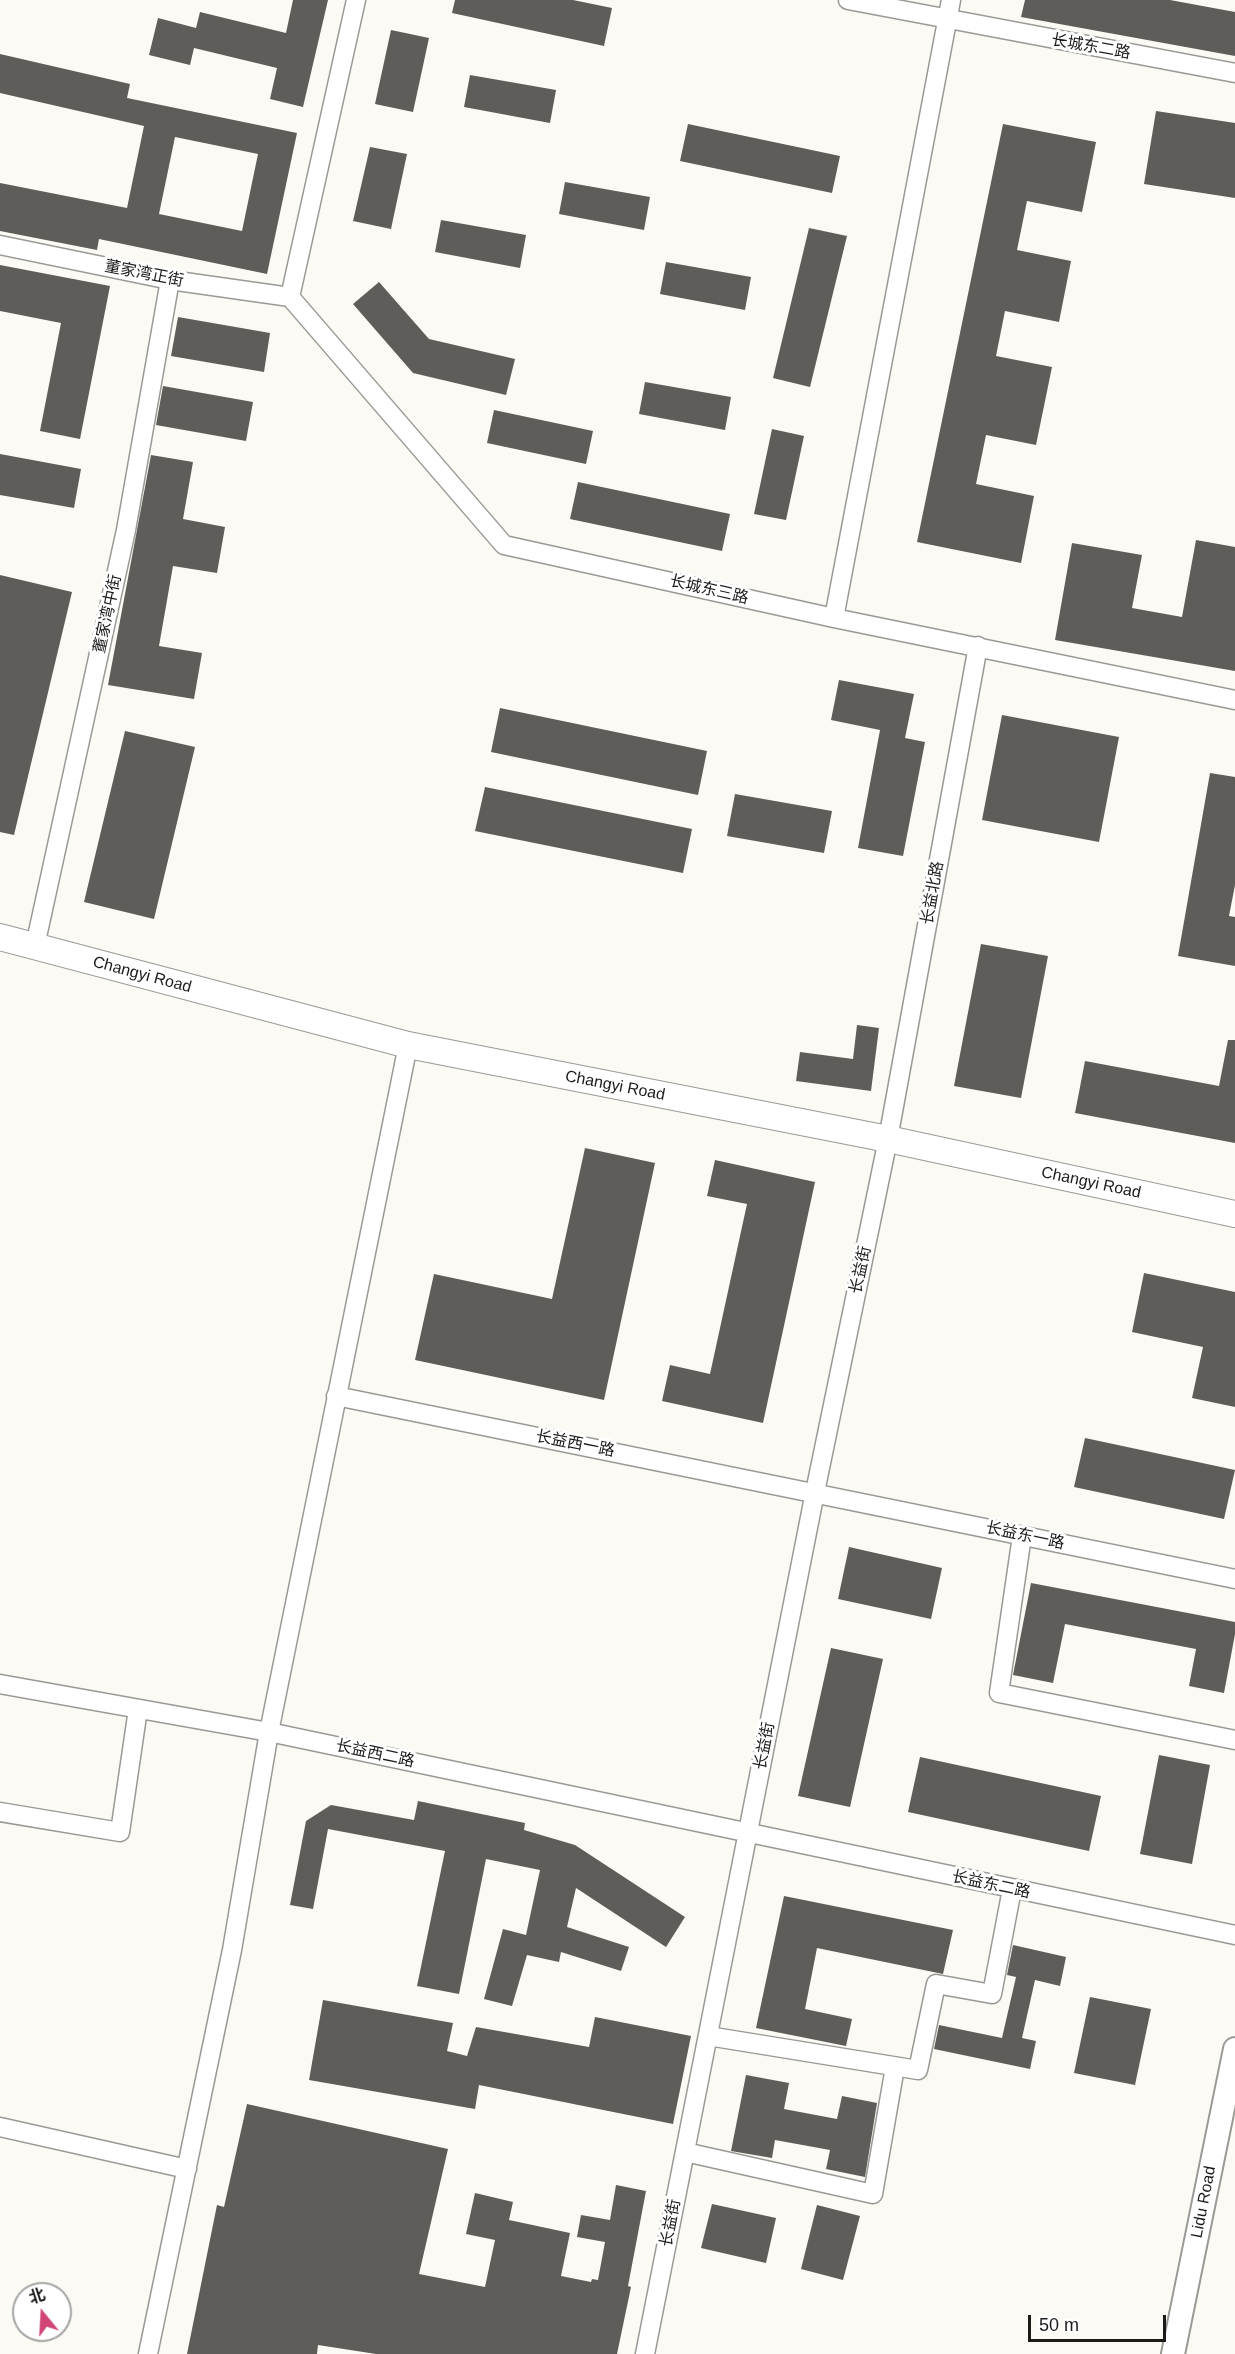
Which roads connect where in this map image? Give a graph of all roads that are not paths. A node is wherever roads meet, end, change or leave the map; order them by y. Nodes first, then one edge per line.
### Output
1 (356, 0) edge
2 (848, 0) edge
3 (951, 0) edge
4 (946, 20) junction
5 (1235, 73) edge
6 (0, 245) edge
7 (170, 280) junction
8 (290, 297) junction
9 (834, 618) junction
10 (978, 646) junction
11 (1235, 700) edge
12 (0, 937) edge
13 (35, 946) junction
14 (408, 1045) junction
15 (888, 1139) junction
16 (1235, 1214) edge
17 (336, 1396) junction
18 (815, 1492) junction
19 (1022, 1536) junction
20 (1235, 1579) edge
21 (0, 1684) edge
22 (138, 1708) junction
23 (269, 1732) junction
24 (1235, 1740) edge
25 (0, 1812) edge
26 (747, 1834) junction
27 (1012, 1889) junction
28 (1235, 1935) edge
29 (708, 2036) junction
30 (1235, 2049) edge
31 (895, 2067) junction
32 (0, 2127) edge
33 (685, 2152) junction
34 (187, 2169) junction
35 (148, 2354) edge
36 (645, 2354) edge
37 (1173, 2354) edge

1 - 8 street
2 - 4 street, 长城东二路
3 - 4 street
4 - 5 street, 长城东二路
4 - 9 street
6 - 7 street, 董家湾正街
7 - 8 street, 董家湾正街
7 - 13 street, 董家湾中街
8 - 9 street, 长城东三路
9 - 10 street, 长城东三路
10 - 11 street, 长城东三路
10 - 15 street, 长益北路
12 - 13 main road, Changyi Road
13 - 14 main road, Changyi Road
14 - 15 main road, Changyi Road
14 - 17 street
15 - 16 main road, Changyi Road
15 - 18 street, 长益街
17 - 18 street, 长益西一路
17 - 23 street
18 - 19 street, 长益东一路
18 - 26 street, 长益街
19 - 20 street, 长益东一路
19 - 24 street
21 - 22 street, 长益西二路
22 - 23 street, 长益西二路
22 - 25 street
23 - 26 street, 长益西二路
23 - 34 street
26 - 27 street, 长益东二路
26 - 29 street, 长益街
27 - 28 street, 长益东二路
27 - 31 street
29 - 31 street
29 - 33 street, 长益街
30 - 37 street, Lidu Road
31 - 33 street
32 - 34 street
33 - 36 street, 长益街
34 - 35 street

